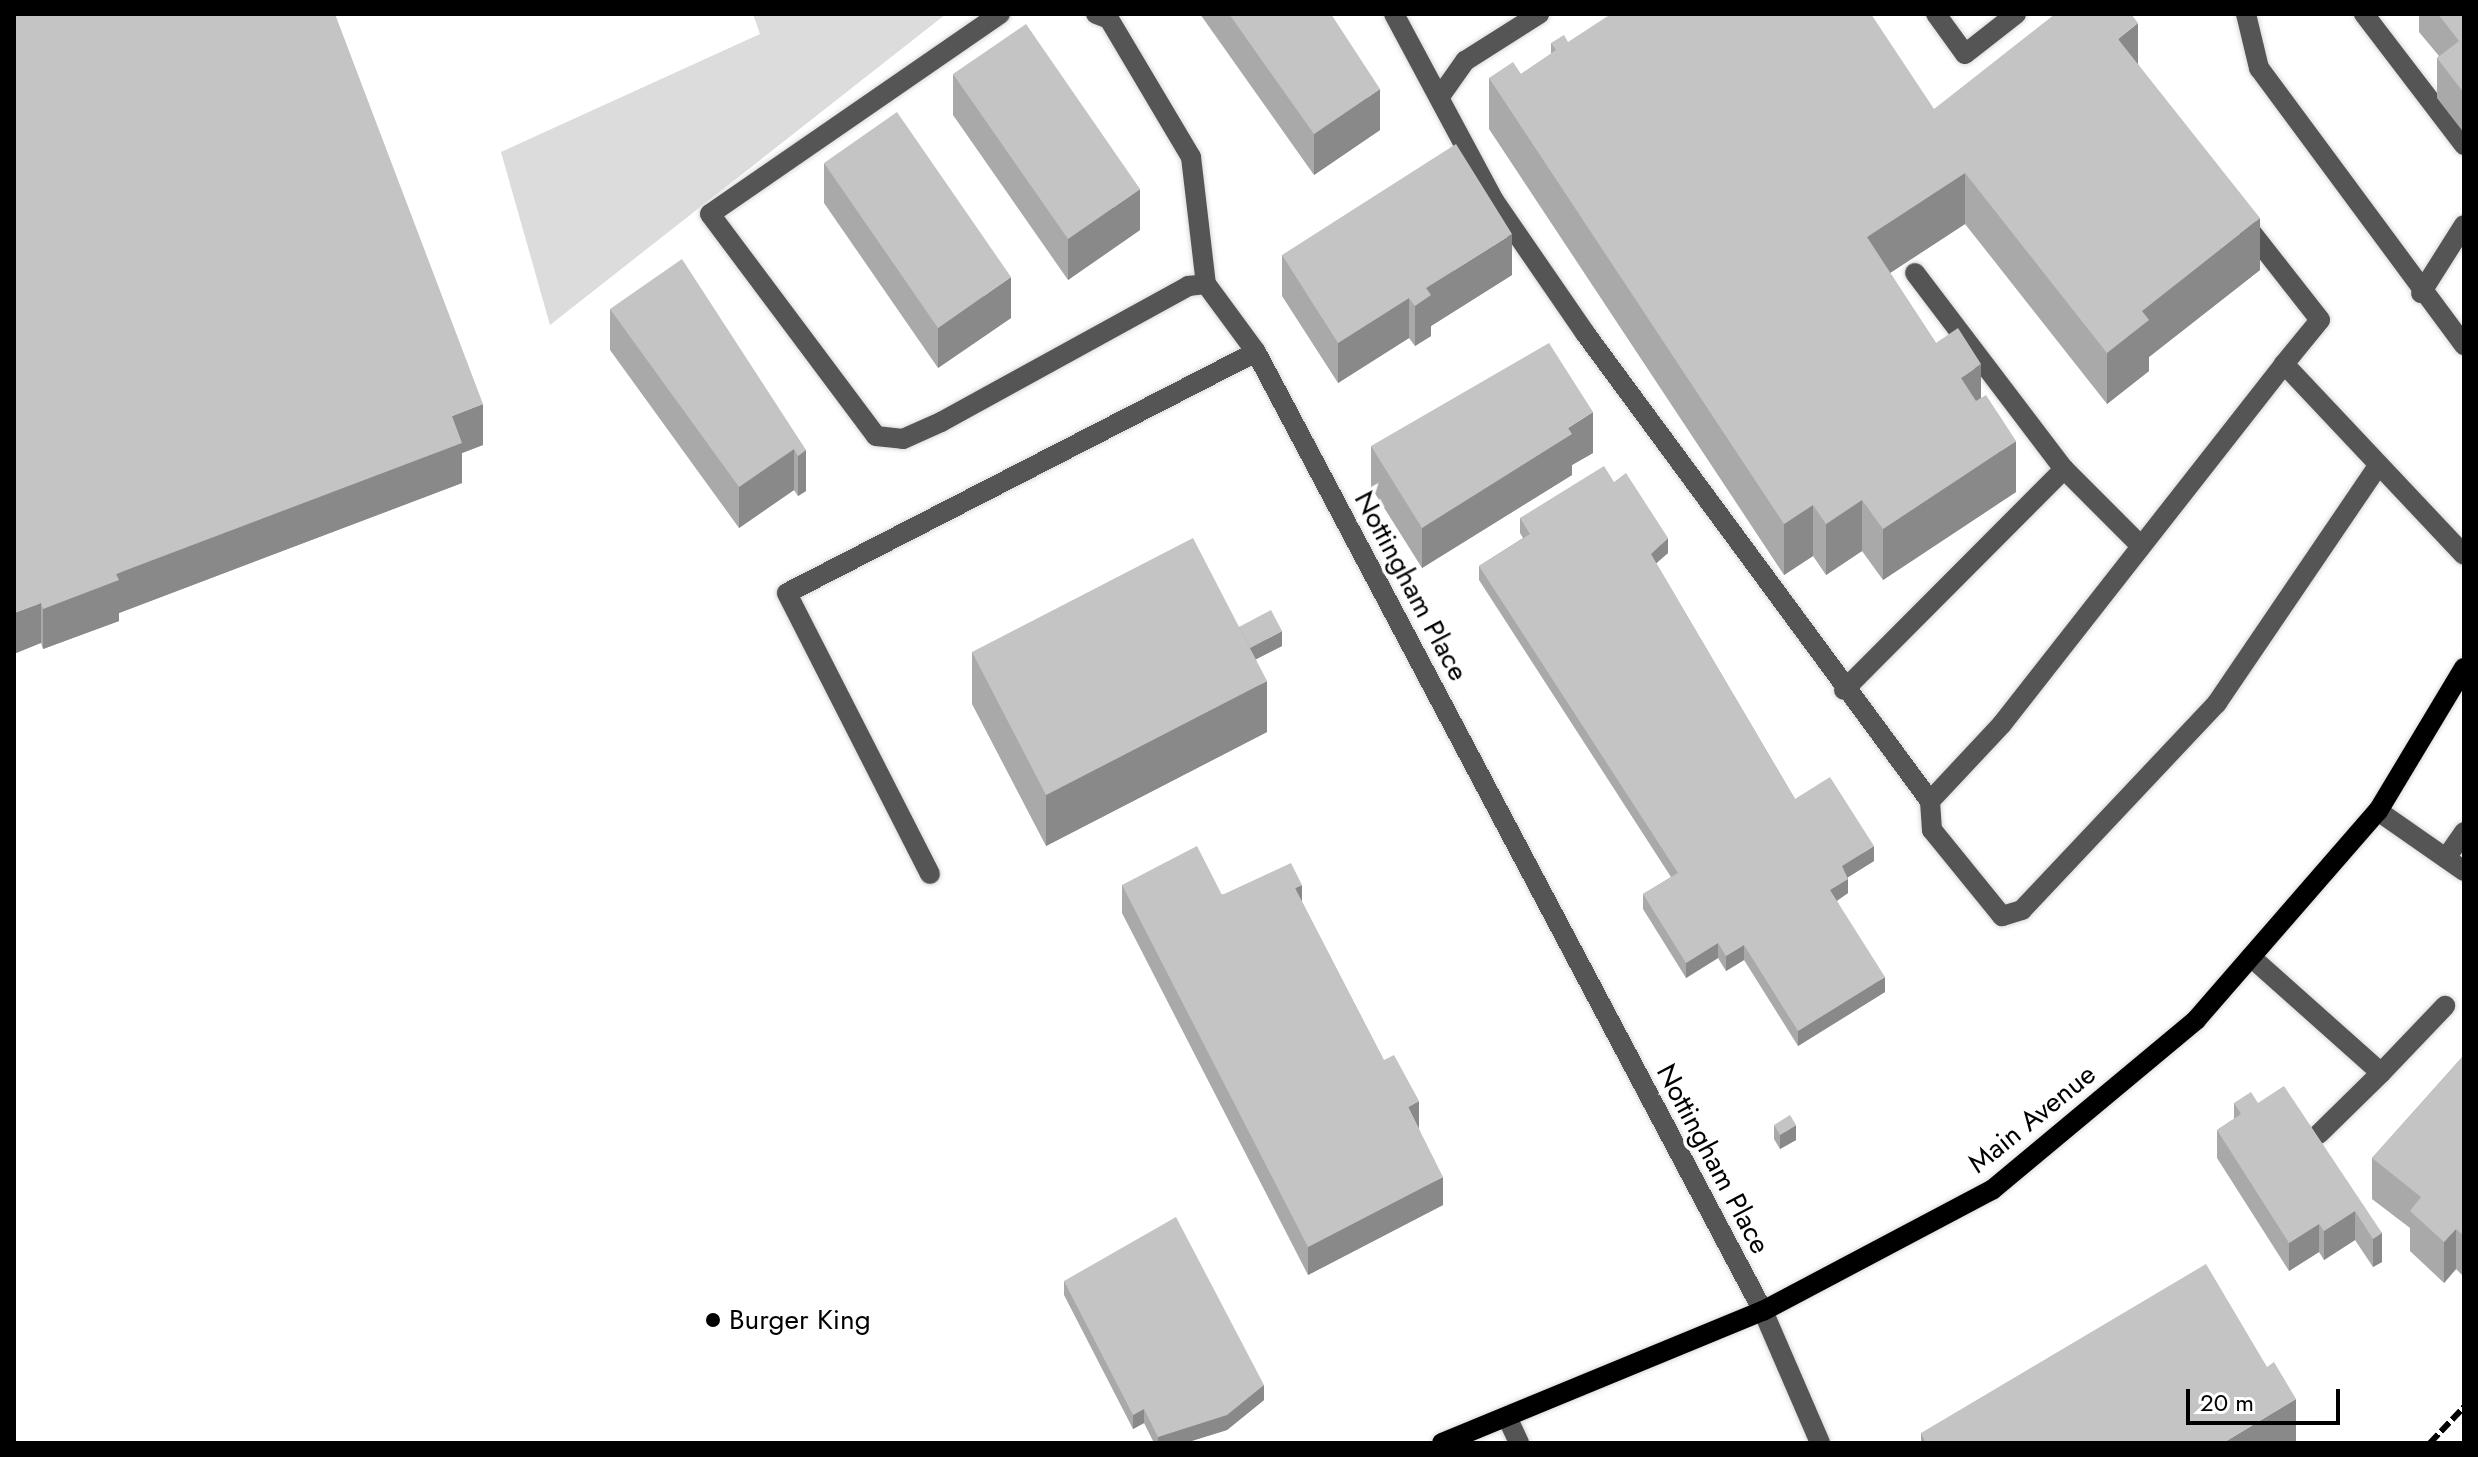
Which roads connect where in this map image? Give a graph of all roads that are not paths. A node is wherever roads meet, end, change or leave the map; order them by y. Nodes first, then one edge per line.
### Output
1 (1000, 14) edge
2 (1096, 14) edge
3 (1394, 14) edge
4 (1539, 14) edge
5 (1936, 14) edge
6 (2016, 14) edge
7 (2246, 14) edge
8 (2364, 14) edge
9 (1441, 95) junction
10 (2464, 145) edge
11 (2234, 210) edge
12 (2464, 225) edge
13 (1915, 273) dead end
14 (1206, 284) junction
15 (2421, 293) junction
16 (2464, 345) edge
17 (1256, 352) junction
18 (2284, 364) junction
19 (2378, 466) junction
20 (2064, 469) junction
21 (2141, 546) junction
22 (2464, 555) edge
23 (2464, 668) edge
24 (1844, 690) junction
25 (1930, 801) junction
26 (2378, 811) junction
27 (2464, 832) edge
28 (2446, 858) junction
29 (2464, 871) edge
30 (930, 874) dead end
31 (2251, 957) junction
32 (2445, 1006) dead end
33 (2381, 1073) junction
34 (2319, 1134) edge
35 (1763, 1311) junction
36 (1507, 1417) junction
37 (1442, 1443) edge
38 (1519, 1443) edge
39 (1820, 1443) edge

1 - 14 street
2 - 14 street
3 - 9 street
4 - 9 street
5 - 6 street
7 - 15 street
8 - 10 street
9 - 24 street
11 - 18 street
12 - 15 street
13 - 20 street
14 - 17 street, Nottingham Place
15 - 16 street
17 - 30 street
17 - 35 street, Nottingham Place
18 - 19 street
18 - 21 street
19 - 22 street
19 - 25 street
20 - 21 street
20 - 24 street
21 - 25 street
23 - 26 main road, Main Avenue
24 - 25 street
26 - 28 street
26 - 31 main road, Main Avenue
27 - 28 street
28 - 29 street
31 - 33 street
31 - 35 main road, Main Avenue
32 - 33 street
33 - 34 street
35 - 36 main road, Main Avenue
35 - 39 street, Nottingham Place
36 - 37 main road, Main Avenue
36 - 38 street

